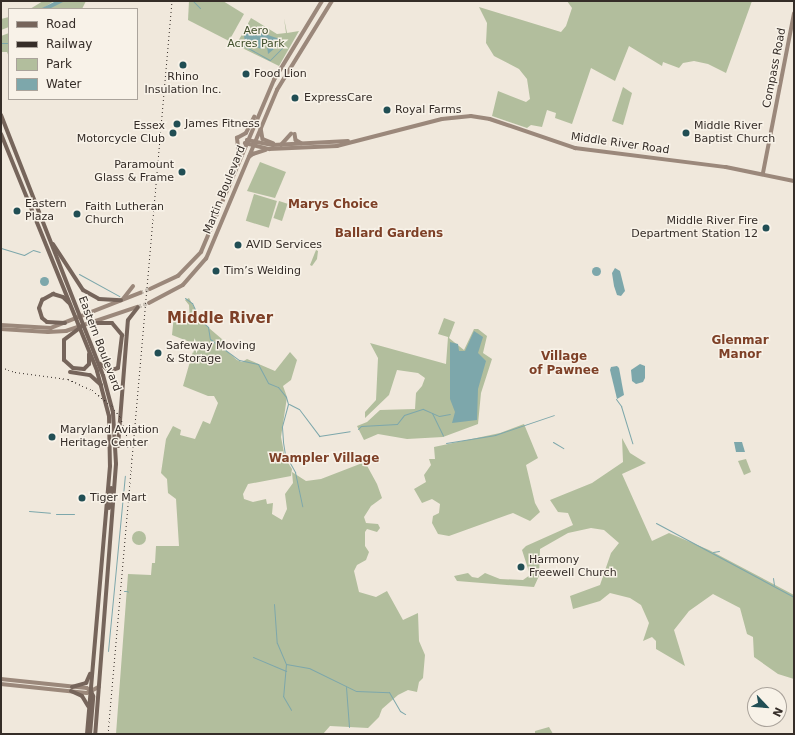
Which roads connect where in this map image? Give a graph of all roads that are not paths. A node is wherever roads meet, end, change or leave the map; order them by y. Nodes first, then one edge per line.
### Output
1 (322, 1) edge
2 (332, 1) edge
3 (794, 14) edge
4 (265, 99) junction
5 (1, 116) edge
6 (260, 127) junction
7 (1, 134) edge
8 (353, 141) junction
9 (246, 142) junction
10 (253, 144) junction
11 (302, 144) junction
12 (282, 145) junction
13 (269, 149) junction
14 (239, 158) junction
15 (246, 161) junction
16 (763, 173) junction
17 (794, 181) edge
18 (46, 230) junction
19 (150, 289) tunnel mouth
20 (121, 300) junction
21 (149, 303) tunnel mouth
22 (71, 306) junction
23 (138, 307) joint
24 (76, 314) junction
25 (65, 323) junction
26 (92, 324) junction
27 (1, 325) edge
28 (1, 329) edge
29 (82, 329) junction
30 (32, 330) junction
31 (89, 350) junction
32 (95, 354) junction
33 (70, 372) dead end
34 (103, 390) junction
35 (114, 420) junction
36 (116, 454) junction
37 (105, 521) junction
38 (108, 560) junction
39 (93, 658) junction
40 (1, 679) edge
41 (1, 684) edge
42 (99, 687) junction
43 (72, 689) junction
44 (91, 691) junction
45 (89, 707) junction
46 (87, 734) edge
47 (90, 734) edge
48 (94, 734) edge

1 - 4 street, Martin Boulevard
2 - 6 street, Martin Boulevard
3 - 16 street, Compass Road
4 - 9 street, Martin Boulevard
4 - 14 street
5 - 18 main road, Eastern Boulevard
6 - 10 street, Martin Boulevard
6 - 12 street
7 - 22 main road, Eastern Boulevard
8 - 11 street, Middle River Road
8 - 13 street, Middle River Road
8 - 16 street, Middle River Road
9 - 10 street, Middle River Road
9 - 14 street, Martin Boulevard
10 - 12 street, Middle River Road
10 - 13 street, Middle River Road
10 - 15 street, Martin Boulevard
11 - 12 street, Middle River Road
11 - 12 street
13 - 15 street
14 - 19 street, Martin Boulevard
15 - 21 street, Martin Boulevard
16 - 17 street, Middle River Road
18 - 20 main road
18 - 24 main road, Eastern Boulevard
20 - 20 street
20 - 25 street
22 - 24 main road, Eastern Boulevard
22 - 25 main road
23 - 26 street
23 - 36 main road
24 - 29 main road, Eastern Boulevard
25 - 30 street
26 - 29 street
26 - 32 main road
27 - 30 street
28 - 30 street
29 - 30 street
29 - 31 main road, Eastern Boulevard
29 - 31 main road
29 - 32 main road, Eastern Boulevard
31 - 34 main road, Eastern Boulevard
32 - 35 main road, Eastern Boulevard
33 - 34 main road
34 - 37 main road, Eastern Boulevard
35 - 36 main road, Eastern Boulevard
35 - 37 main road
36 - 38 main road, Eastern Boulevard
37 - 38 main road
37 - 39 main road, Eastern Boulevard
38 - 42 main road, Eastern Boulevard
39 - 43 main road
39 - 44 main road, Eastern Boulevard
40 - 43 street
41 - 43 street
42 - 44 street
42 - 48 main road, Eastern Boulevard
43 - 44 street
43 - 45 main road
44 - 45 main road, Eastern Boulevard
44 - 47 main road
45 - 46 main road, Eastern Boulevard

